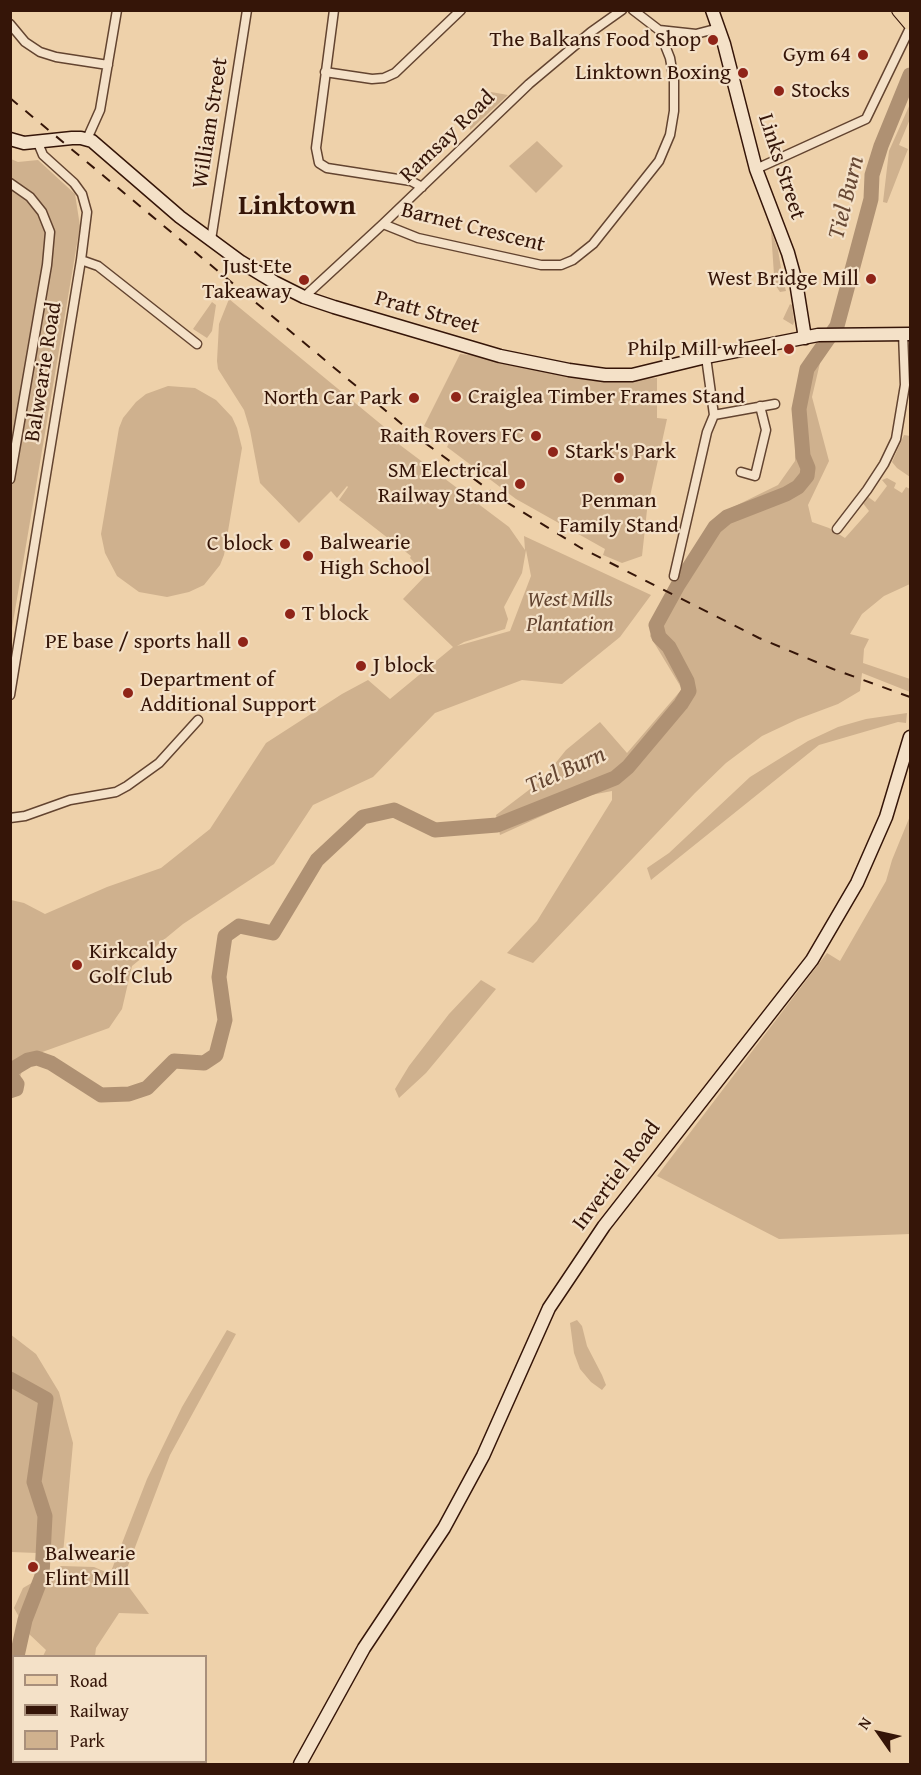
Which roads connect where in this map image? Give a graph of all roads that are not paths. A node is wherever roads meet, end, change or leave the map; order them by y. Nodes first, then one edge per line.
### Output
1 (117, 10) edge
2 (247, 10) edge
3 (334, 10) edge
4 (622, 10) edge
5 (633, 10) edge
6 (711, 10) edge
7 (899, 10) edge
8 (457, 12) edge
9 (10, 24) edge
10 (910, 26) edge
11 (719, 28) junction
12 (659, 30) junction
13 (108, 65) junction
14 (325, 72) junction
15 (10, 139) edge
16 (87, 139) junction
17 (38, 143) junction
18 (756, 169) junction
19 (10, 183) edge
20 (422, 187) junction
21 (383, 224) junction
22 (211, 240) junction
23 (81, 260) junction
24 (304, 297) junction
25 (907, 333) edge
26 (805, 338) junction
27 (197, 344) dead end
28 (706, 357) junction
29 (775, 404) dead end
30 (760, 406) junction
31 (714, 415) junction
32 (741, 472) dead end
33 (10, 479) edge
34 (837, 529) dead end
35 (674, 576) dead end
36 (10, 695) edge
37 (198, 720) dead end
38 (910, 737) edge
39 (908, 758) edge
40 (10, 818) edge
41 (300, 1764) edge

1 - 13 street
2 - 22 street, William Street
3 - 14 street
4 - 20 street, Ramsay Road
5 - 12 street
6 - 11 main road, Links Street
7 - 10 main road
8 - 14 street
9 - 13 street
10 - 18 street
11 - 12 street
11 - 18 main road, Links Street
12 - 21 street, Barnet Crescent
13 - 16 street
14 - 20 street
15 - 17 main road
16 - 17 main road
16 - 22 main road, Pratt Street
17 - 23 street, Balwearie Road
18 - 26 main road, Links Street
19 - 33 street
20 - 21 street, Ramsay Road
21 - 24 street, Ramsay Road
22 - 24 main road, Pratt Street
23 - 27 street
23 - 36 street, Balwearie Road
24 - 28 main road, Pratt Street
25 - 26 main road, Pratt Street
25 - 34 street
26 - 28 main road, Pratt Street
28 - 31 street
29 - 30 street
30 - 31 street
30 - 32 street
31 - 35 street
37 - 40 street
38 - 39 main road, Invertiel Road
39 - 41 main road, Invertiel Road

